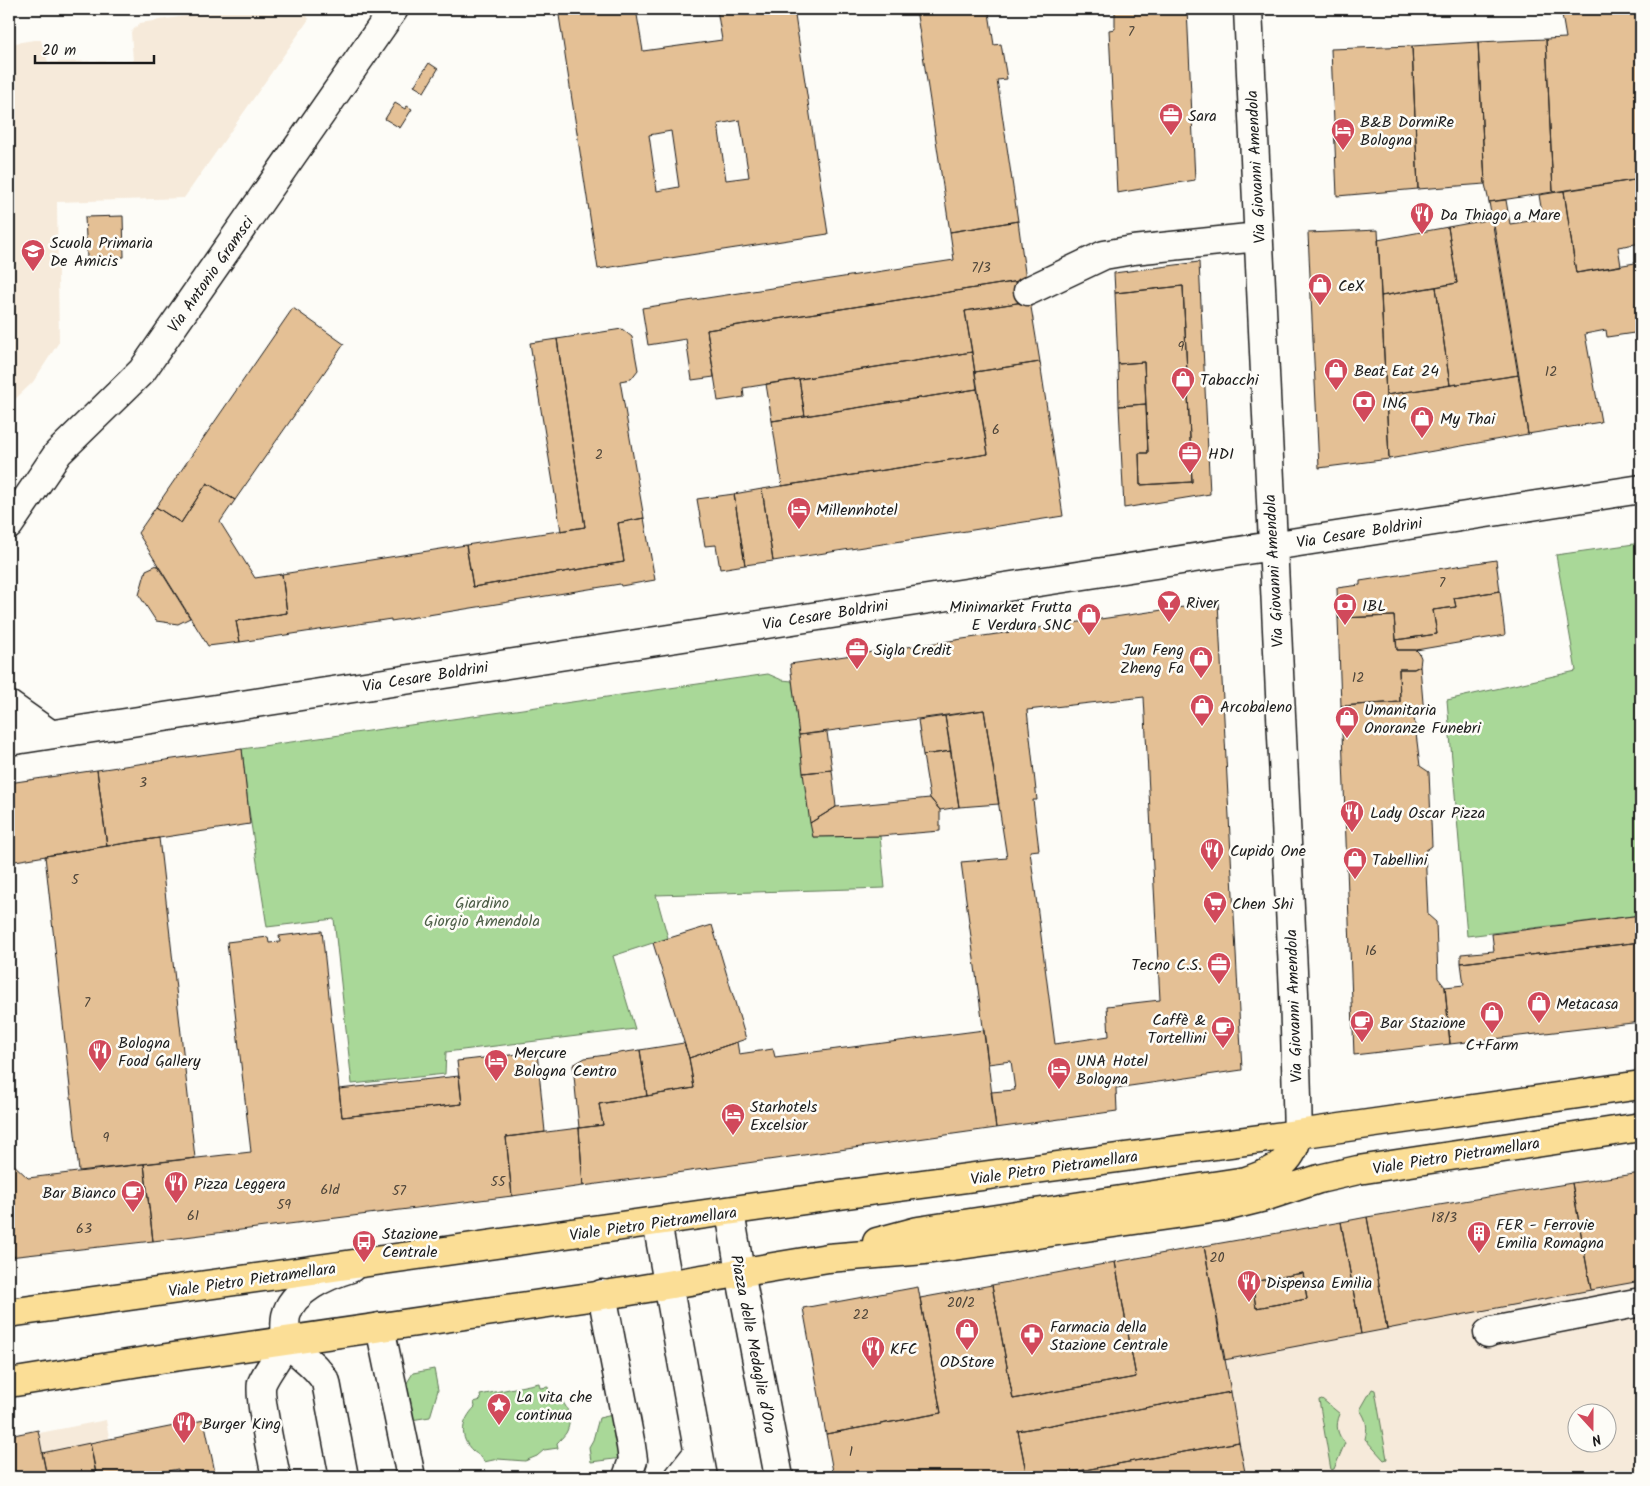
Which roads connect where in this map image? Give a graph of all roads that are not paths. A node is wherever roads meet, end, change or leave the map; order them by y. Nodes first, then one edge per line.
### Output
1 (394, 9) edge
2 (1248, 9) edge
3 (1258, 237) junction
4 (1028, 291) dead end
5 (1641, 489) edge
6 (9, 525) edge
7 (1272, 545) junction
8 (9, 705) edge
9 (50, 734) junction
10 (9, 741) edge
11 (1641, 1086) edge
12 (1641, 1127) edge
13 (1298, 1134) junction
14 (730, 1212) junction
15 (657, 1222) junction
16 (828, 1258) junction
17 (364, 1263) junction
18 (740, 1272) junction
19 (668, 1285) junction
20 (602, 1294) junction
21 (1641, 1302) edge
22 (9, 1313) edge
23 (380, 1327) junction
24 (1488, 1333) dead end
25 (285, 1340) junction
26 (9, 1383) edge
27 (701, 1465) edge
28 (276, 1477) edge
29 (344, 1477) edge
30 (410, 1477) edge
31 (627, 1477) edge
32 (679, 1477) edge
33 (779, 1477) edge

1 - 6 street, Via Antonio Gramsci
2 - 3 street, Via Giovanni Amendola
3 - 4 street
3 - 7 street, Via Giovanni Amendola
5 - 7 street, Via Cesare Boldrini
7 - 9 street, Via Cesare Boldrini
7 - 13 street, Via Giovanni Amendola
8 - 9 street
9 - 10 street, Via Cesare Boldrini
11 - 13 main road, Viale Pietro Pietramellara
12 - 16 main road, Viale Pietro Pietramellara
13 - 14 main road, Viale Pietro Pietramellara
13 - 16 main road, Viale Pietro Pietramellara
14 - 15 main road, Viale Pietro Pietramellara
14 - 18 street, Piazza delle Medaglie d'Oro
15 - 17 main road, Viale Pietro Pietramellara
15 - 19 street
16 - 18 main road, Viale Pietro Pietramellara
17 - 22 main road, Viale Pietro Pietramellara
17 - 25 street
18 - 19 main road, Viale Pietro Pietramellara
18 - 33 street, Piazza delle Medaglie d'Oro
19 - 20 main road, Viale Pietro Pietramellara
19 - 27 street
20 - 23 main road, Viale Pietro Pietramellara
20 - 31 street
21 - 24 street
23 - 25 main road, Viale Pietro Pietramellara
23 - 30 street
25 - 26 main road, Viale Pietro Pietramellara
25 - 28 street
25 - 29 street
27 - 32 street

